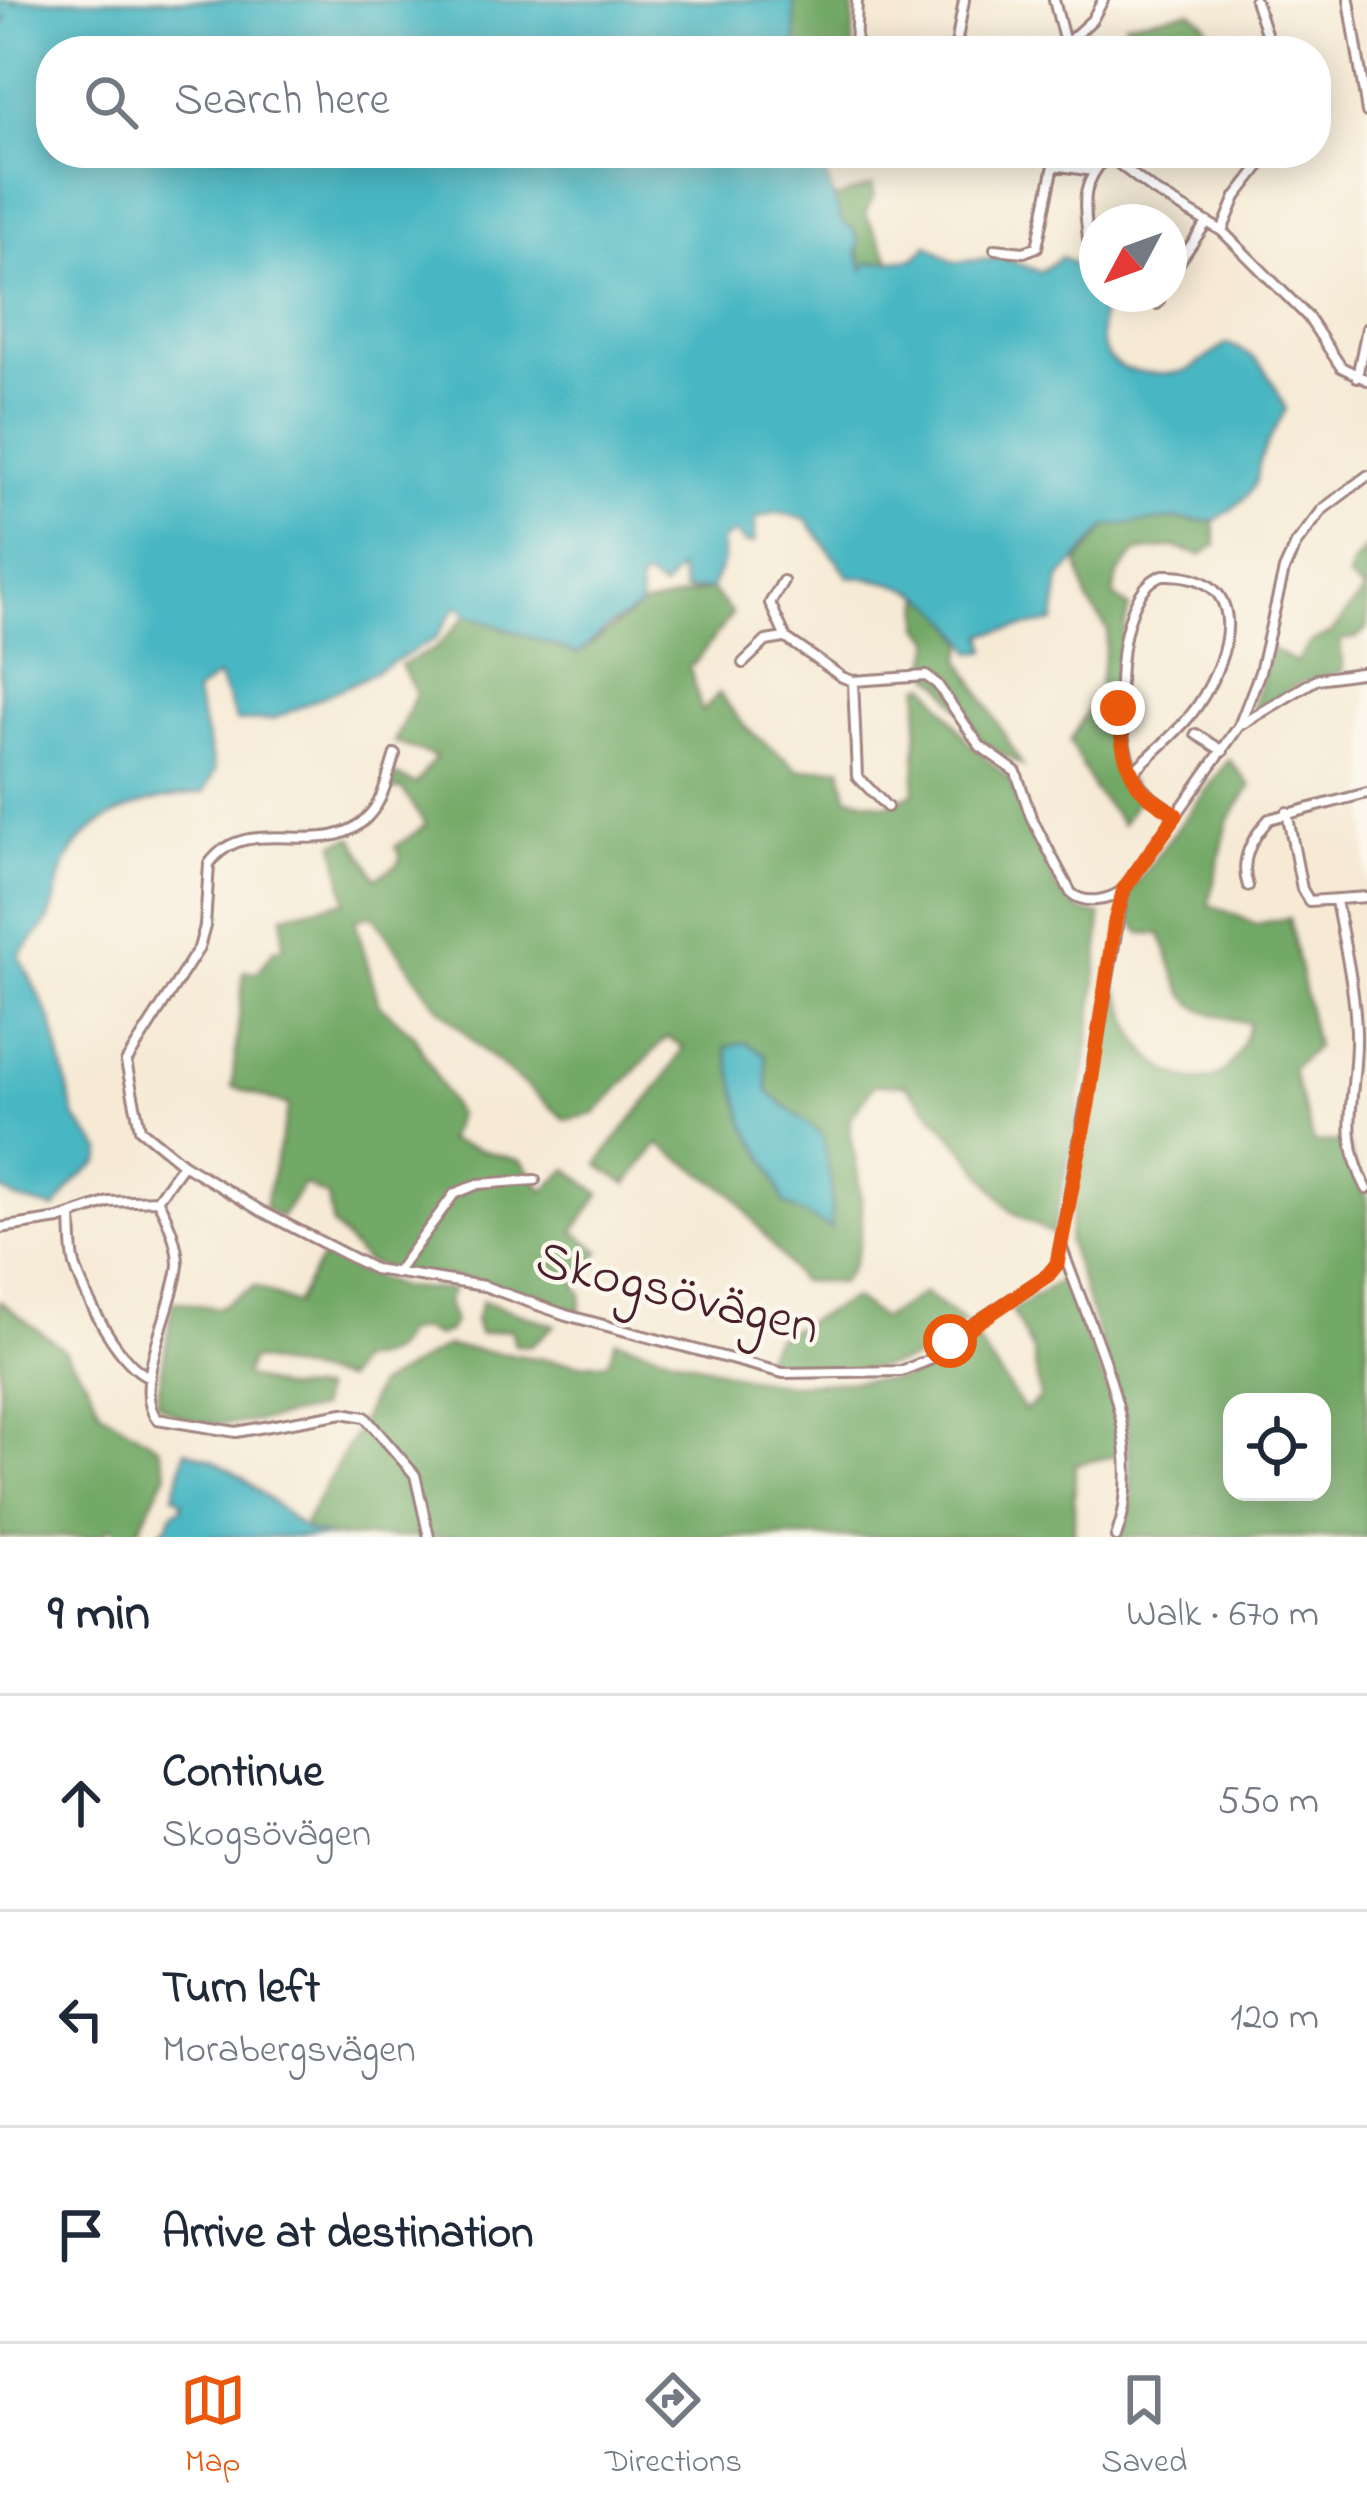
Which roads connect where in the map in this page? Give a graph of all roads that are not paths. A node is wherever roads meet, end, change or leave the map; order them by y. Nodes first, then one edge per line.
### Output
1 (857, 0) edge
2 (964, 0) edge
3 (1054, 0) edge
4 (1103, 0) edge
5 (1255, 0) edge
6 (1349, 0) edge
7 (856, 36) edge
8 (958, 36) edge
9 (1064, 36) edge
10 (1077, 36) edge
11 (1267, 36) edge
12 (1367, 112) edge
13 (1054, 168) edge
14 (1070, 168) edge
15 (1095, 168) edge
16 (1125, 168) edge
17 (1259, 168) edge
18 (1093, 171) junction
19 (1084, 204) edge
20 (1207, 222) junction
21 (1222, 230) junction
22 (995, 249) dead end
23 (1187, 251) edge
24 (1367, 328) edge
25 (1362, 379) edge
26 (1367, 476) edge
27 (783, 581) dead end
28 (786, 638) junction
29 (742, 663) dead end
30 (1367, 672) edge
31 (853, 681) junction
32 (1239, 726) junction
33 (1196, 734) dead end
34 (1223, 751) junction
35 (395, 754) dead end
36 (1132, 772) junction
37 (1367, 793) edge
38 (886, 807) dead end
39 (1287, 812) junction
40 (1176, 815) junction
41 (1248, 886) dead end
42 (1124, 889) junction
43 (1367, 897) edge
44 (1336, 902) junction
45 (183, 1164) junction
46 (535, 1180) dead end
47 (1367, 1190) edge
48 (158, 1200) junction
49 (71, 1216) junction
50 (0, 1228) edge
51 (1061, 1246) junction
52 (395, 1274) junction
53 (150, 1377) junction
54 (429, 1537) edge
55 (1116, 1537) edge

1 - 7 street
2 - 8 street
3 - 9 street
4 - 10 street
5 - 11 street
6 - 12 street
13 - 22 street
14 - 18 street
15 - 18 street
16 - 20 street
17 - 21 street
18 - 19 street
20 - 21 street
20 - 23 street
21 - 25 street
24 - 25 street
26 - 32 street, Skogsövägen
27 - 28 street
28 - 29 street
28 - 31 street
30 - 32 street
31 - 38 street
31 - 42 street
32 - 34 street, Skogsövägen
33 - 34 street
34 - 40 street, Skogsövägen
35 - 45 street, Skogsövägen
36 - 36 street
36 - 40 street
37 - 39 street
39 - 41 street
39 - 44 street
40 - 42 street, Skogsövägen
42 - 51 street, Skogsövägen
43 - 44 street
44 - 47 street
45 - 48 street
45 - 52 street, Skogsövägen
46 - 52 street
48 - 49 street
48 - 53 street
49 - 50 street
49 - 53 street
51 - 52 street, Skogsövägen
51 - 55 street
53 - 54 street

